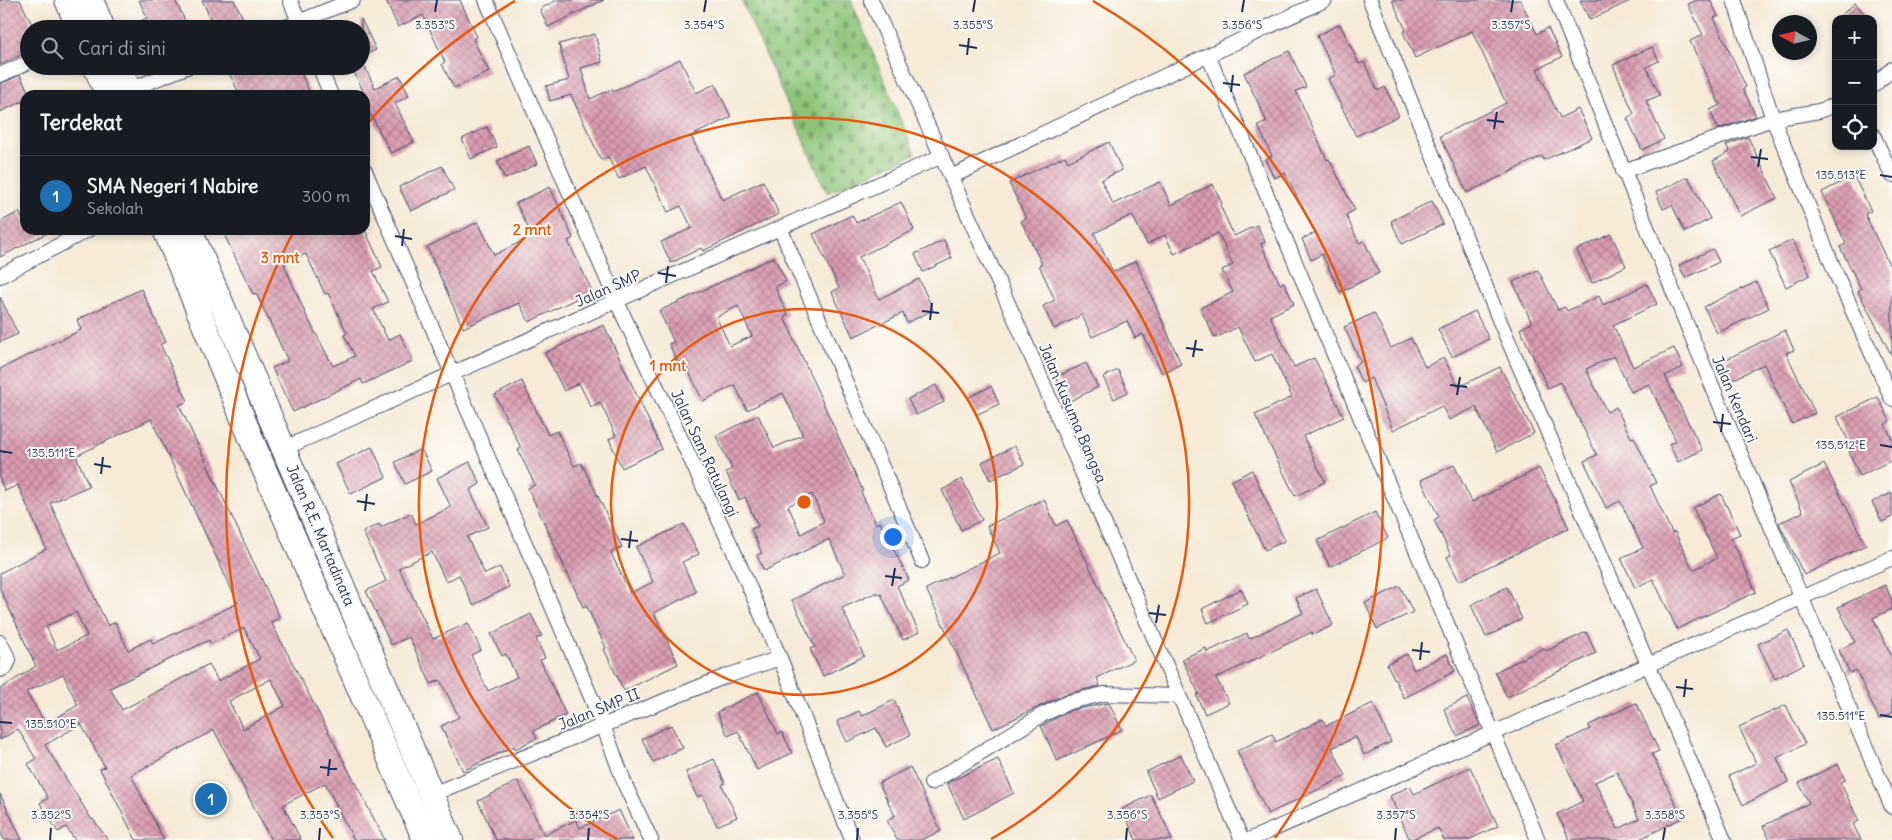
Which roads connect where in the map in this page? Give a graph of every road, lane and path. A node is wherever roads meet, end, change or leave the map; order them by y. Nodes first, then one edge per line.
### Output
1 (67, 0) edge
2 (91, 0) edge
3 (290, 0) edge
4 (353, 0) edge
5 (486, 0) edge
6 (871, 0) edge
7 (1325, 0) edge
8 (1370, 0) edge
9 (1556, 0) edge
10 (1734, 0) edge
11 (75, 20) edge
12 (99, 20) edge
13 (298, 20) edge
14 (311, 20) edge
15 (1208, 55) junction
16 (20, 66) edge
17 (1892, 69) edge
18 (0, 75) edge
19 (104, 75) edge
20 (120, 75) edge
21 (167, 75) edge
22 (323, 75) edge
23 (1877, 82) edge
24 (120, 90) edge
25 (123, 90) edge
26 (130, 90) edge
27 (330, 90) edge
28 (1832, 107) edge
29 (1773, 119) junction
30 (1877, 143) edge
31 (942, 156) junction
32 (1623, 171) junction
33 (1892, 175) edge
34 (951, 177) junction
35 (370, 182) edge
36 (781, 230) junction
37 (78, 235) edge
38 (167, 235) edge
39 (192, 235) edge
40 (0, 276) edge
41 (617, 302) junction
42 (452, 373) junction
43 (1892, 399) edge
44 (285, 448) junction
45 (1892, 558) edge
46 (922, 561) dead end
47 (1800, 597) junction
48 (0, 642) edge
49 (780, 658) junction
50 (1650, 665) junction
51 (0, 670) edge
52 (1178, 696) junction
53 (603, 725) junction
54 (1492, 732) junction
55 (930, 783) dead end
56 (432, 794) junction
57 (1892, 807) edge
58 (425, 840) edge
59 (451, 840) edge
60 (651, 840) edge
61 (852, 840) edge
62 (1242, 840) edge
63 (1249, 840) edge
64 (1538, 840) edge
65 (1724, 840) edge

1 - 11 highway
2 - 12 highway
3 - 13 street
4 - 14 street
5 - 41 street, Jalan Sam Ratulangi
6 - 31 street, Jalan Kusuma Bangsa
7 - 15 street
8 - 50 street
9 - 32 street, Jalan Kendari
10 - 29 street
15 - 34 street
15 - 54 street
16 - 18 street
17 - 23 street
19 - 24 highway
20 - 25 highway
21 - 26 street
22 - 27 street
28 - 29 street
29 - 32 street
29 - 43 street
30 - 33 street
31 - 34 street, Jalan Kusuma Bangsa
31 - 36 street, Jalan SMP
32 - 47 street, Jalan Kendari
34 - 52 street, Jalan Kusuma Bangsa
35 - 42 street
36 - 41 street, Jalan SMP
36 - 46 street
37 - 40 street
38 - 58 highway, Jalan R.E. Martadinata
39 - 44 highway, Jalan R.E. Martadinata
41 - 42 street, Jalan SMP
41 - 49 street, Jalan Sam Ratulangi
42 - 44 street, Jalan SMP
42 - 53 street
44 - 56 highway, Jalan R.E. Martadinata
45 - 47 street
47 - 50 street
47 - 57 street, Jalan Kendari
48 - 51 street
49 - 53 street, Jalan SMP II
49 - 61 street, Jalan Sam Ratulangi
50 - 54 street
50 - 65 street
52 - 55 street
52 - 62 street, Jalan Kusuma Bangsa
53 - 56 street, Jalan SMP II
53 - 60 street
54 - 63 street
54 - 64 street
56 - 59 highway, Jalan R.E. Martadinata

